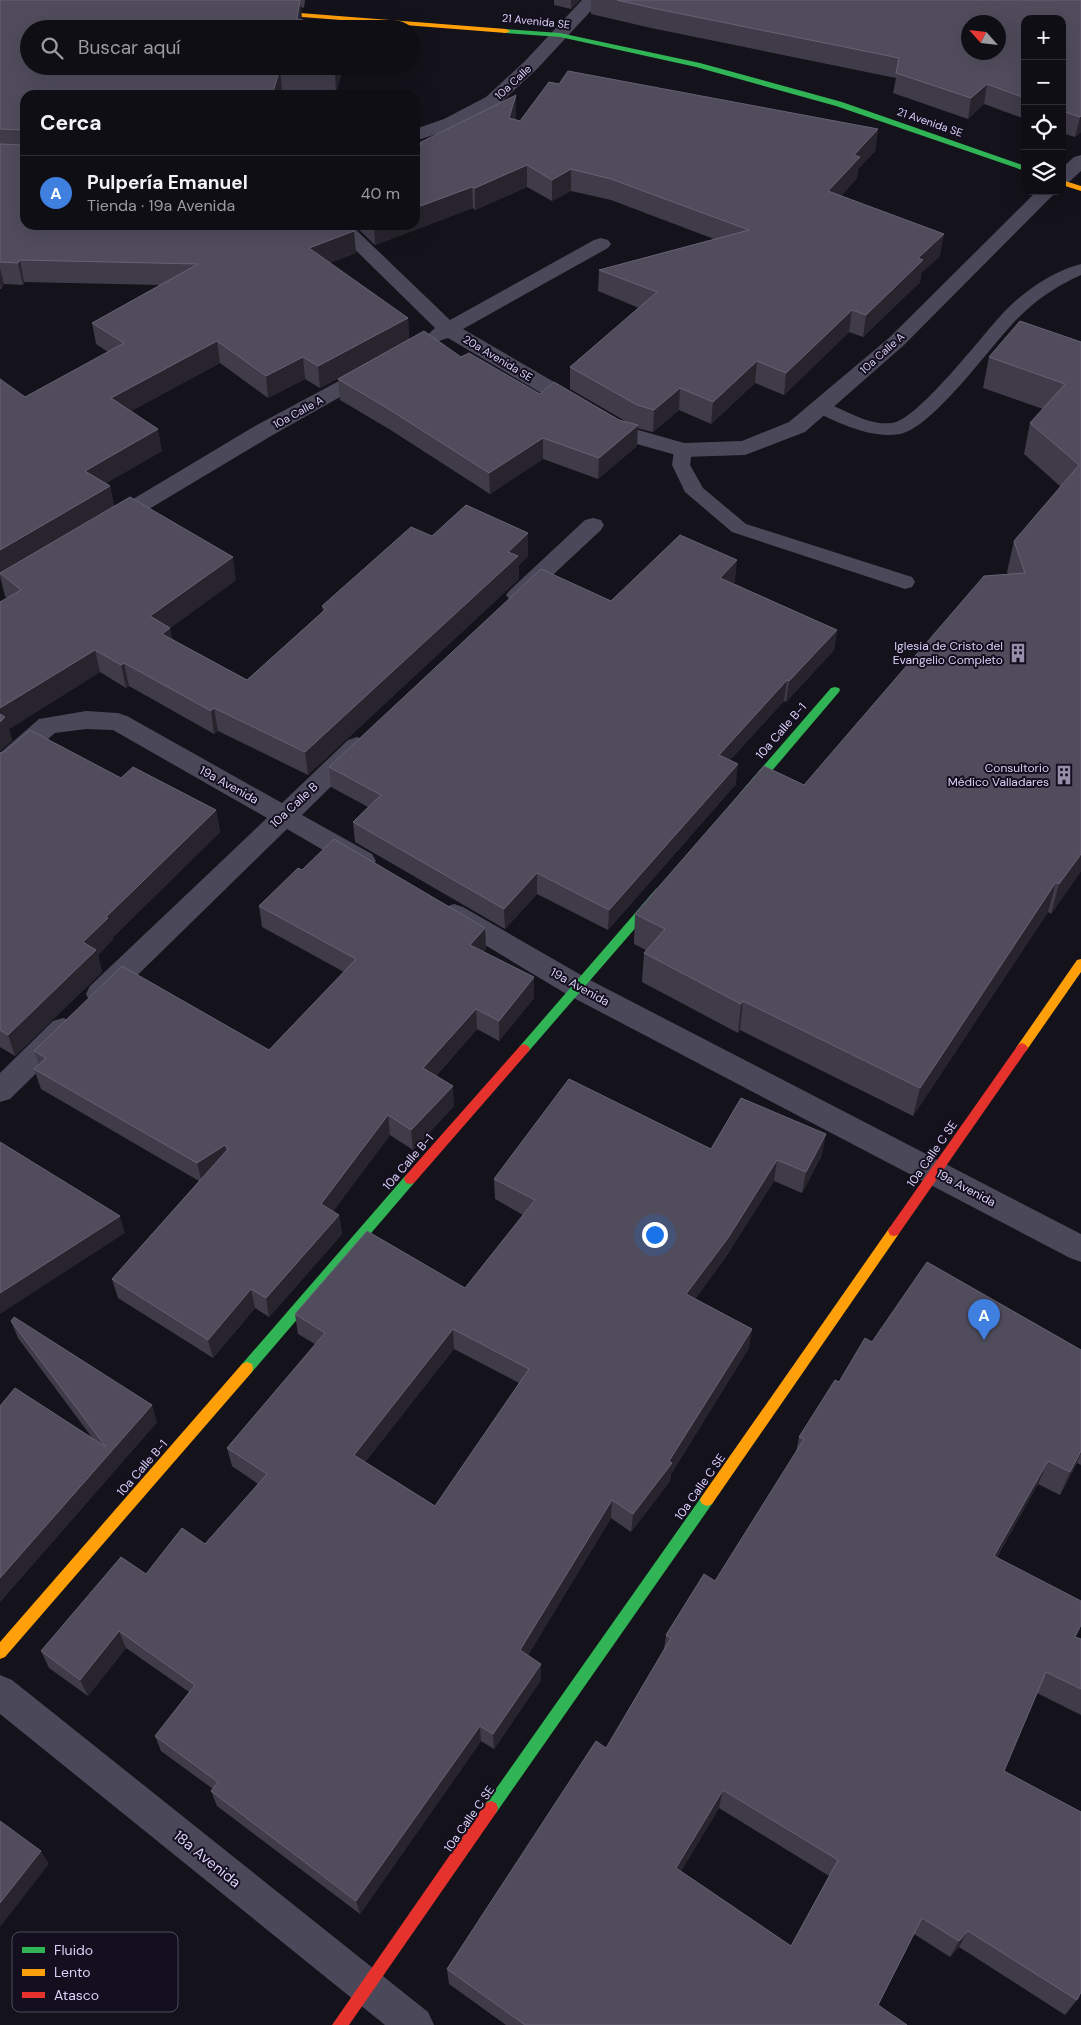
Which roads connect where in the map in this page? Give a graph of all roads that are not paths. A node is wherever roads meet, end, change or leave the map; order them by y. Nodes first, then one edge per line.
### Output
1 (592, 0) edge
2 (250, 12) edge
3 (358, 20) edge
4 (420, 25) edge
5 (560, 35) junction
6 (420, 134) edge
7 (1081, 161) edge
8 (1021, 167) edge
9 (1066, 174) edge
10 (1066, 183) edge
11 (1081, 188) edge
12 (1044, 195) edge
13 (345, 230) edge
14 (601, 244) dead end
15 (1081, 269) edge
16 (448, 329) junction
17 (415, 347) edge
18 (389, 361) edge
19 (820, 407) junction
20 (683, 450) junction
21 (593, 524) dead end
22 (93, 533) edge
23 (905, 582) dead end
24 (500, 612) edge
25 (835, 690) dead end
26 (377, 727) edge
27 (0, 766) edge
28 (739, 801) edge
29 (283, 815) junction
30 (384, 874) edge
31 (668, 883) edge
32 (435, 904) edge
33 (1081, 963) edge
34 (578, 987) junction
35 (0, 1091) edge
36 (936, 1172) junction
37 (1081, 1249) edge
38 (0, 1652) edge
39 (0, 1692) edge
40 (368, 1988) junction
41 (340, 2025) edge
42 (415, 2025) edge

1 - 5 street, 10a Calle
2 - 3 street, 21 Avenida SE
4 - 5 street, 21 Avenida SE
5 - 6 street, 10a Calle
5 - 8 street, 21 Avenida SE
7 - 9 street
10 - 11 street
12 - 19 street, 10a Calle A
13 - 16 street, 20a Avenida SE
14 - 16 street
15 - 19 lane
16 - 17 street
16 - 20 street, 20a Avenida SE
18 - 22 street, 10a Calle A
19 - 20 street, 10a Calle A
20 - 23 lane
21 - 24 street
25 - 28 street, 10a Calle B-1
26 - 29 street, 10a Calle B
27 - 29 street, 19a Avenida
29 - 30 street, 19a Avenida
29 - 35 street, 10a Calle B
31 - 34 street, 10a Calle B-1
32 - 34 street, 19a Avenida
33 - 36 street, 10a Calle C SE
34 - 36 street, 19a Avenida
34 - 38 street, 10a Calle B-1
36 - 37 street, 19a Avenida
36 - 40 street, 10a Calle C SE
39 - 40 street, 18a Avenida
40 - 41 street, 10a Calle C SE
40 - 42 street, 18a Avenida

